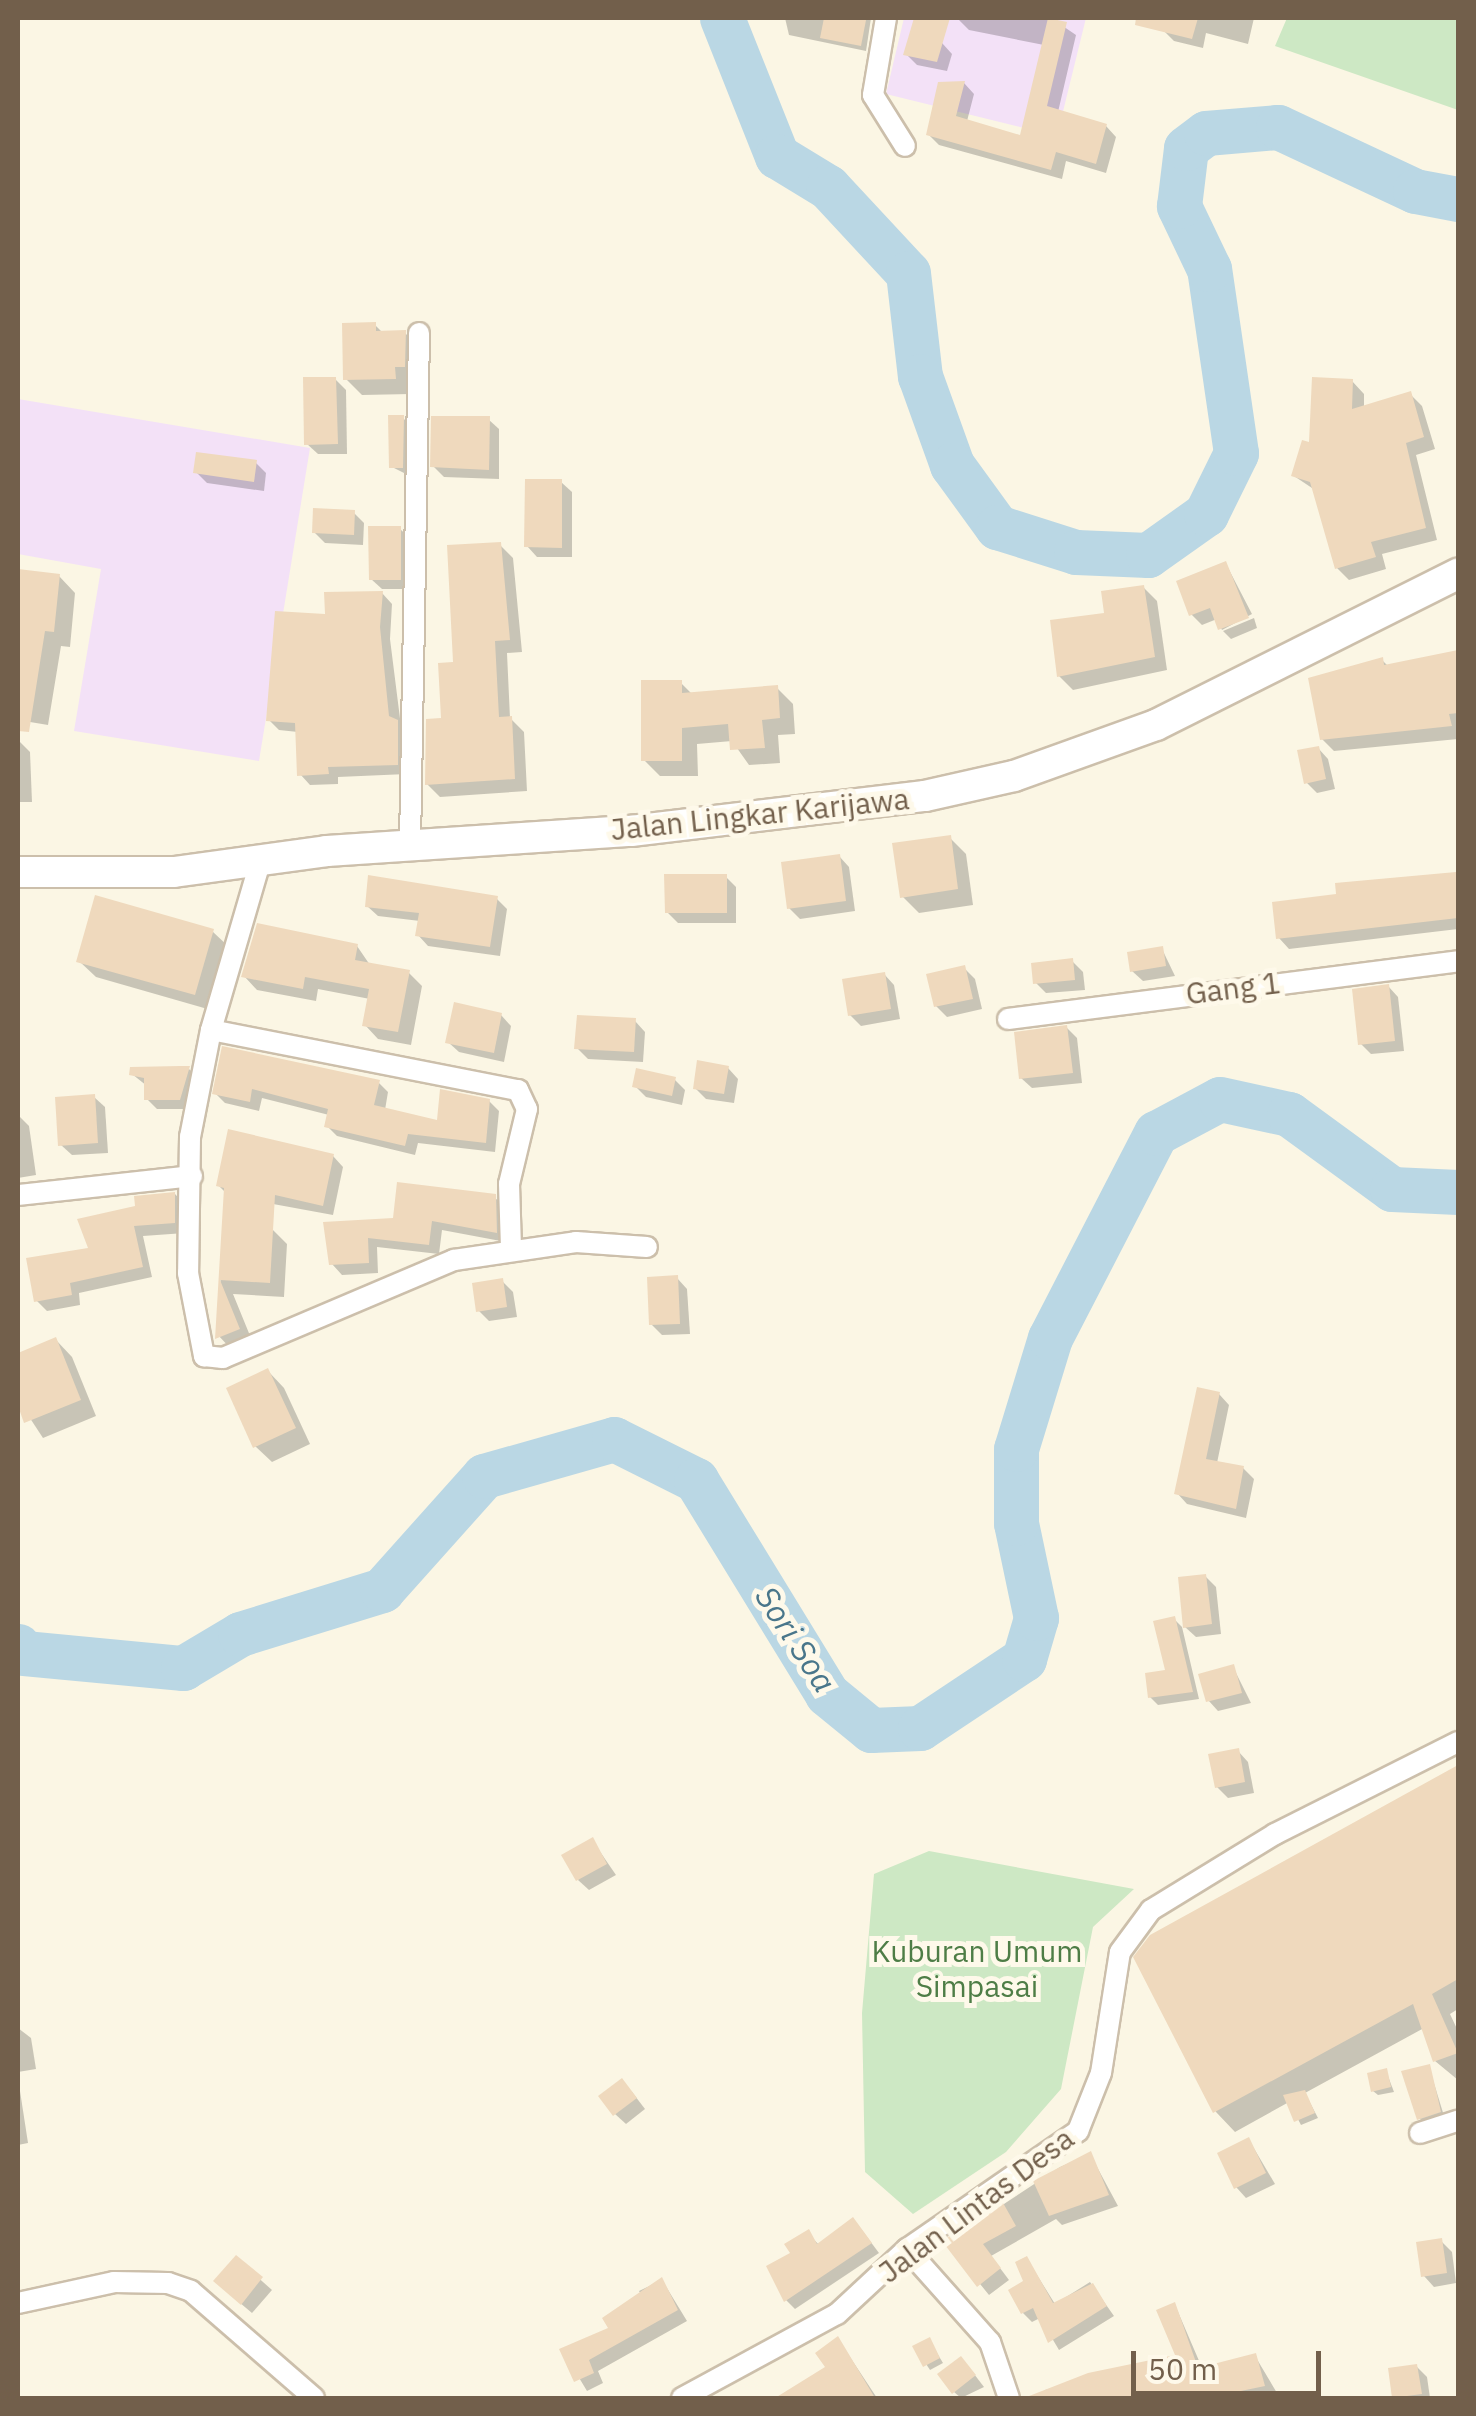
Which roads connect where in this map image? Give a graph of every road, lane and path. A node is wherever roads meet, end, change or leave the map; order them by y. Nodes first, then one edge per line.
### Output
1 (886, 18) edge
2 (905, 146) dead end
3 (420, 334) dead end
4 (1458, 574) edge
5 (410, 844) junction
6 (261, 860) junction
7 (18, 872) edge
8 (1458, 960) edge
9 (1008, 1019) dead end
10 (210, 1030) junction
11 (192, 1176) junction
12 (18, 1195) edge
13 (648, 1247) dead end
14 (510, 1250) junction
15 (1458, 1742) edge
16 (1458, 2120) edge
17 (1420, 2134) dead end
18 (907, 2249) junction
19 (18, 2303) edge
20 (314, 2398) edge
21 (682, 2398) edge
22 (1009, 2398) edge

1 - 2 street
3 - 5 street
4 - 5 main road, Jalan Lingkar Karijawa
5 - 6 main road, Jalan Lingkar Karijawa
6 - 7 main road, Jalan Lingkar Karijawa
6 - 10 street
8 - 9 street, Gang 1
10 - 11 street
10 - 14 street
11 - 12 street
11 - 14 street
13 - 14 street
15 - 18 street, Jalan Lintas Desa
16 - 17 street
18 - 21 street, Jalan Lintas Desa
18 - 22 street
19 - 20 street

